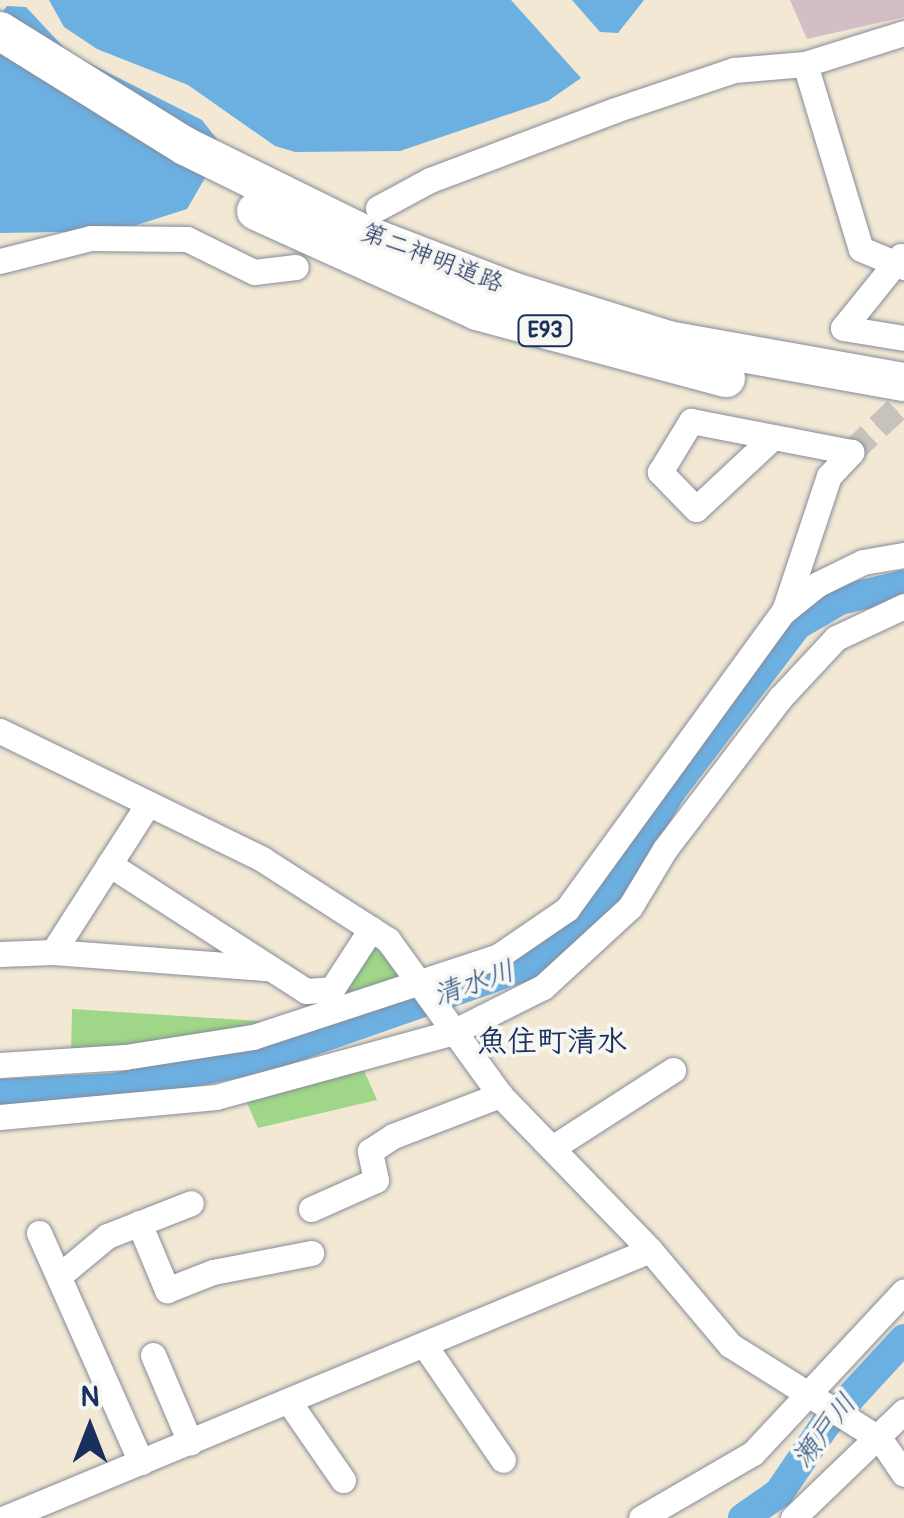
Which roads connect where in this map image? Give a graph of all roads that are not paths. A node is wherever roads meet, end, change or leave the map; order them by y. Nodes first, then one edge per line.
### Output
1 (0, 31) edge
2 (904, 32) edge
3 (0, 60) edge
4 (806, 64) junction
5 (214, 176) junction
6 (378, 208) dead end
7 (0, 262) edge
8 (900, 262) edge
9 (296, 267) dead end
10 (904, 338) edge
11 (904, 382) edge
12 (904, 407) edge
13 (772, 437) dead end
14 (904, 555) edge
15 (904, 606) edge
16 (784, 612) junction
17 (744, 670) junction
18 (780, 698) junction
19 (0, 731) edge
20 (148, 804) junction
21 (109, 864) junction
22 (370, 929) junction
23 (53, 952) junction
24 (0, 954) edge
25 (268, 968) junction
26 (418, 979) junction
27 (453, 1032) junction
28 (0, 1065) edge
29 (674, 1070) dead end
30 (500, 1095) junction
31 (0, 1117) edge
32 (552, 1148) junction
33 (191, 1203) dead end
34 (311, 1209) dead end
35 (139, 1223) junction
36 (39, 1233) dead end
37 (650, 1250) junction
38 (311, 1253) dead end
39 (58, 1276) junction
40 (904, 1291) edge
41 (425, 1346) junction
42 (152, 1354) dead end
43 (815, 1393) junction
44 (289, 1402) junction
45 (904, 1411) edge
46 (876, 1437) junction
47 (190, 1442) junction
48 (503, 1460) dead end
49 (141, 1462) junction
50 (904, 1474) edge
51 (343, 1480) dead end
52 (5, 1518) edge
53 (641, 1518) edge
54 (792, 1518) edge

1 - 5 highway, 第二神明道路 / E93
2 - 4 street
3 - 5 highway, 第二神明道路 / E93
4 - 6 street
4 - 8 street
5 - 11 highway, 第二神明道路 / E93
5 - 12 highway, 第二神明道路 / E93
7 - 9 street
8 - 10 street
13 - 16 street
14 - 16 street
15 - 18 street
16 - 17 street
17 - 18 street
17 - 26 street
18 - 27 street
19 - 20 street
20 - 21 street
20 - 22 street
21 - 23 street
21 - 25 street
22 - 25 street
22 - 26 street
23 - 24 street
23 - 25 street
26 - 27 street
26 - 28 street
27 - 30 street
27 - 31 street
29 - 32 street
30 - 32 street
30 - 34 street
32 - 37 street
33 - 35 street
35 - 38 street
35 - 39 street
36 - 39 street
37 - 41 street
37 - 43 street
39 - 49 street
40 - 43 street
41 - 44 street
41 - 48 street
42 - 47 street
43 - 46 street
43 - 53 street
44 - 47 street
44 - 51 street
45 - 46 street
46 - 50 street
46 - 54 street
47 - 49 street
49 - 52 street

